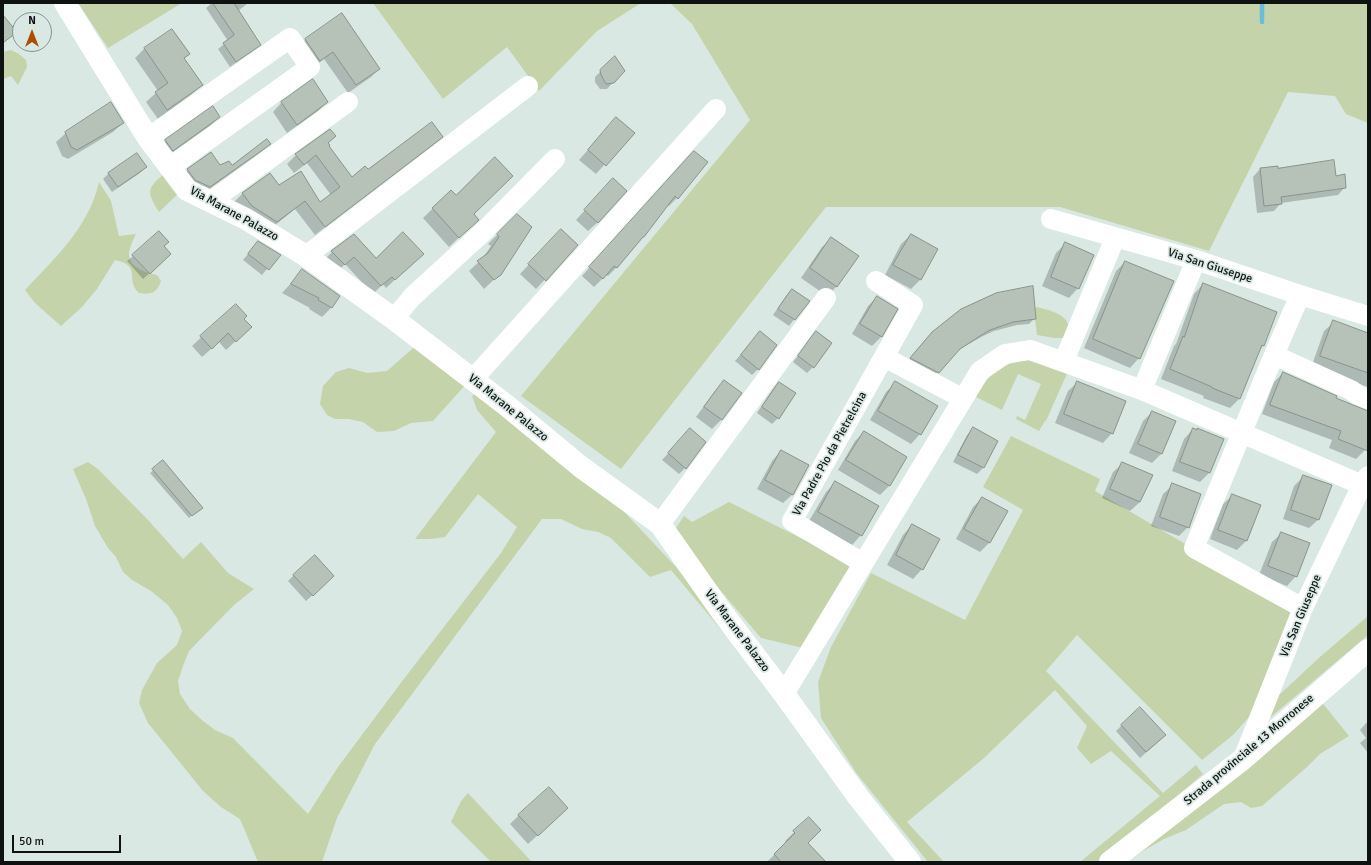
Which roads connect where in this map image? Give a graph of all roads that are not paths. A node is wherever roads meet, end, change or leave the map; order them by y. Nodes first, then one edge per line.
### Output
1 (65, 3) edge
2 (528, 86) dead end
3 (348, 102) dead end
4 (716, 109) dead end
5 (148, 138) junction
6 (555, 159) dead end
7 (170, 168) junction
8 (211, 201) junction
9 (1051, 220) dead end
10 (1116, 238) junction
11 (306, 256) junction
12 (1196, 260) junction
13 (876, 281) dead end
14 (1300, 295) junction
15 (826, 298) dead end
16 (1368, 316) edge
17 (394, 319) junction
18 (1274, 355) junction
19 (884, 357) junction
20 (1064, 362) junction
21 (472, 379) junction
22 (1142, 390) junction
23 (962, 398) junction
24 (1368, 399) edge
25 (1242, 434) junction
26 (1365, 481) edge
27 (660, 524) junction
28 (863, 563) junction
29 (1303, 608) junction
30 (1368, 650) edge
31 (784, 694) junction
32 (1243, 759) junction
33 (910, 862) edge
34 (1110, 862) edge

1 - 5 main road, Via Marane Palazzo
2 - 11 street
3 - 8 street
4 - 21 street
5 - 7 main road, Via Marane Palazzo
5 - 7 street
6 - 17 street
7 - 8 main road, Via Marane Palazzo
8 - 11 main road, Via Marane Palazzo
9 - 10 street, Via San Giuseppe
10 - 12 street, Via San Giuseppe
10 - 20 street
11 - 17 main road, Via Marane Palazzo
12 - 14 street, Via San Giuseppe
12 - 22 street
13 - 19 street, Via Padre Pio da Pietrelcina
14 - 16 street, Via San Giuseppe
14 - 18 street
15 - 27 street
17 - 21 main road, Via Marane Palazzo
18 - 24 street
18 - 25 street
19 - 23 street
19 - 28 street, Via Padre Pio da Pietrelcina
20 - 22 street
20 - 23 street
21 - 27 main road, Via Marane Palazzo
22 - 25 street
23 - 28 street
25 - 26 street
25 - 29 street
26 - 29 street, Via San Giuseppe
27 - 31 main road, Via Marane Palazzo
28 - 31 street
29 - 32 street, Via San Giuseppe
30 - 32 main road, Strada provinciale 13 Morronese
31 - 33 main road, Via Marane Palazzo
32 - 34 main road, Strada provinciale 13 Morronese

